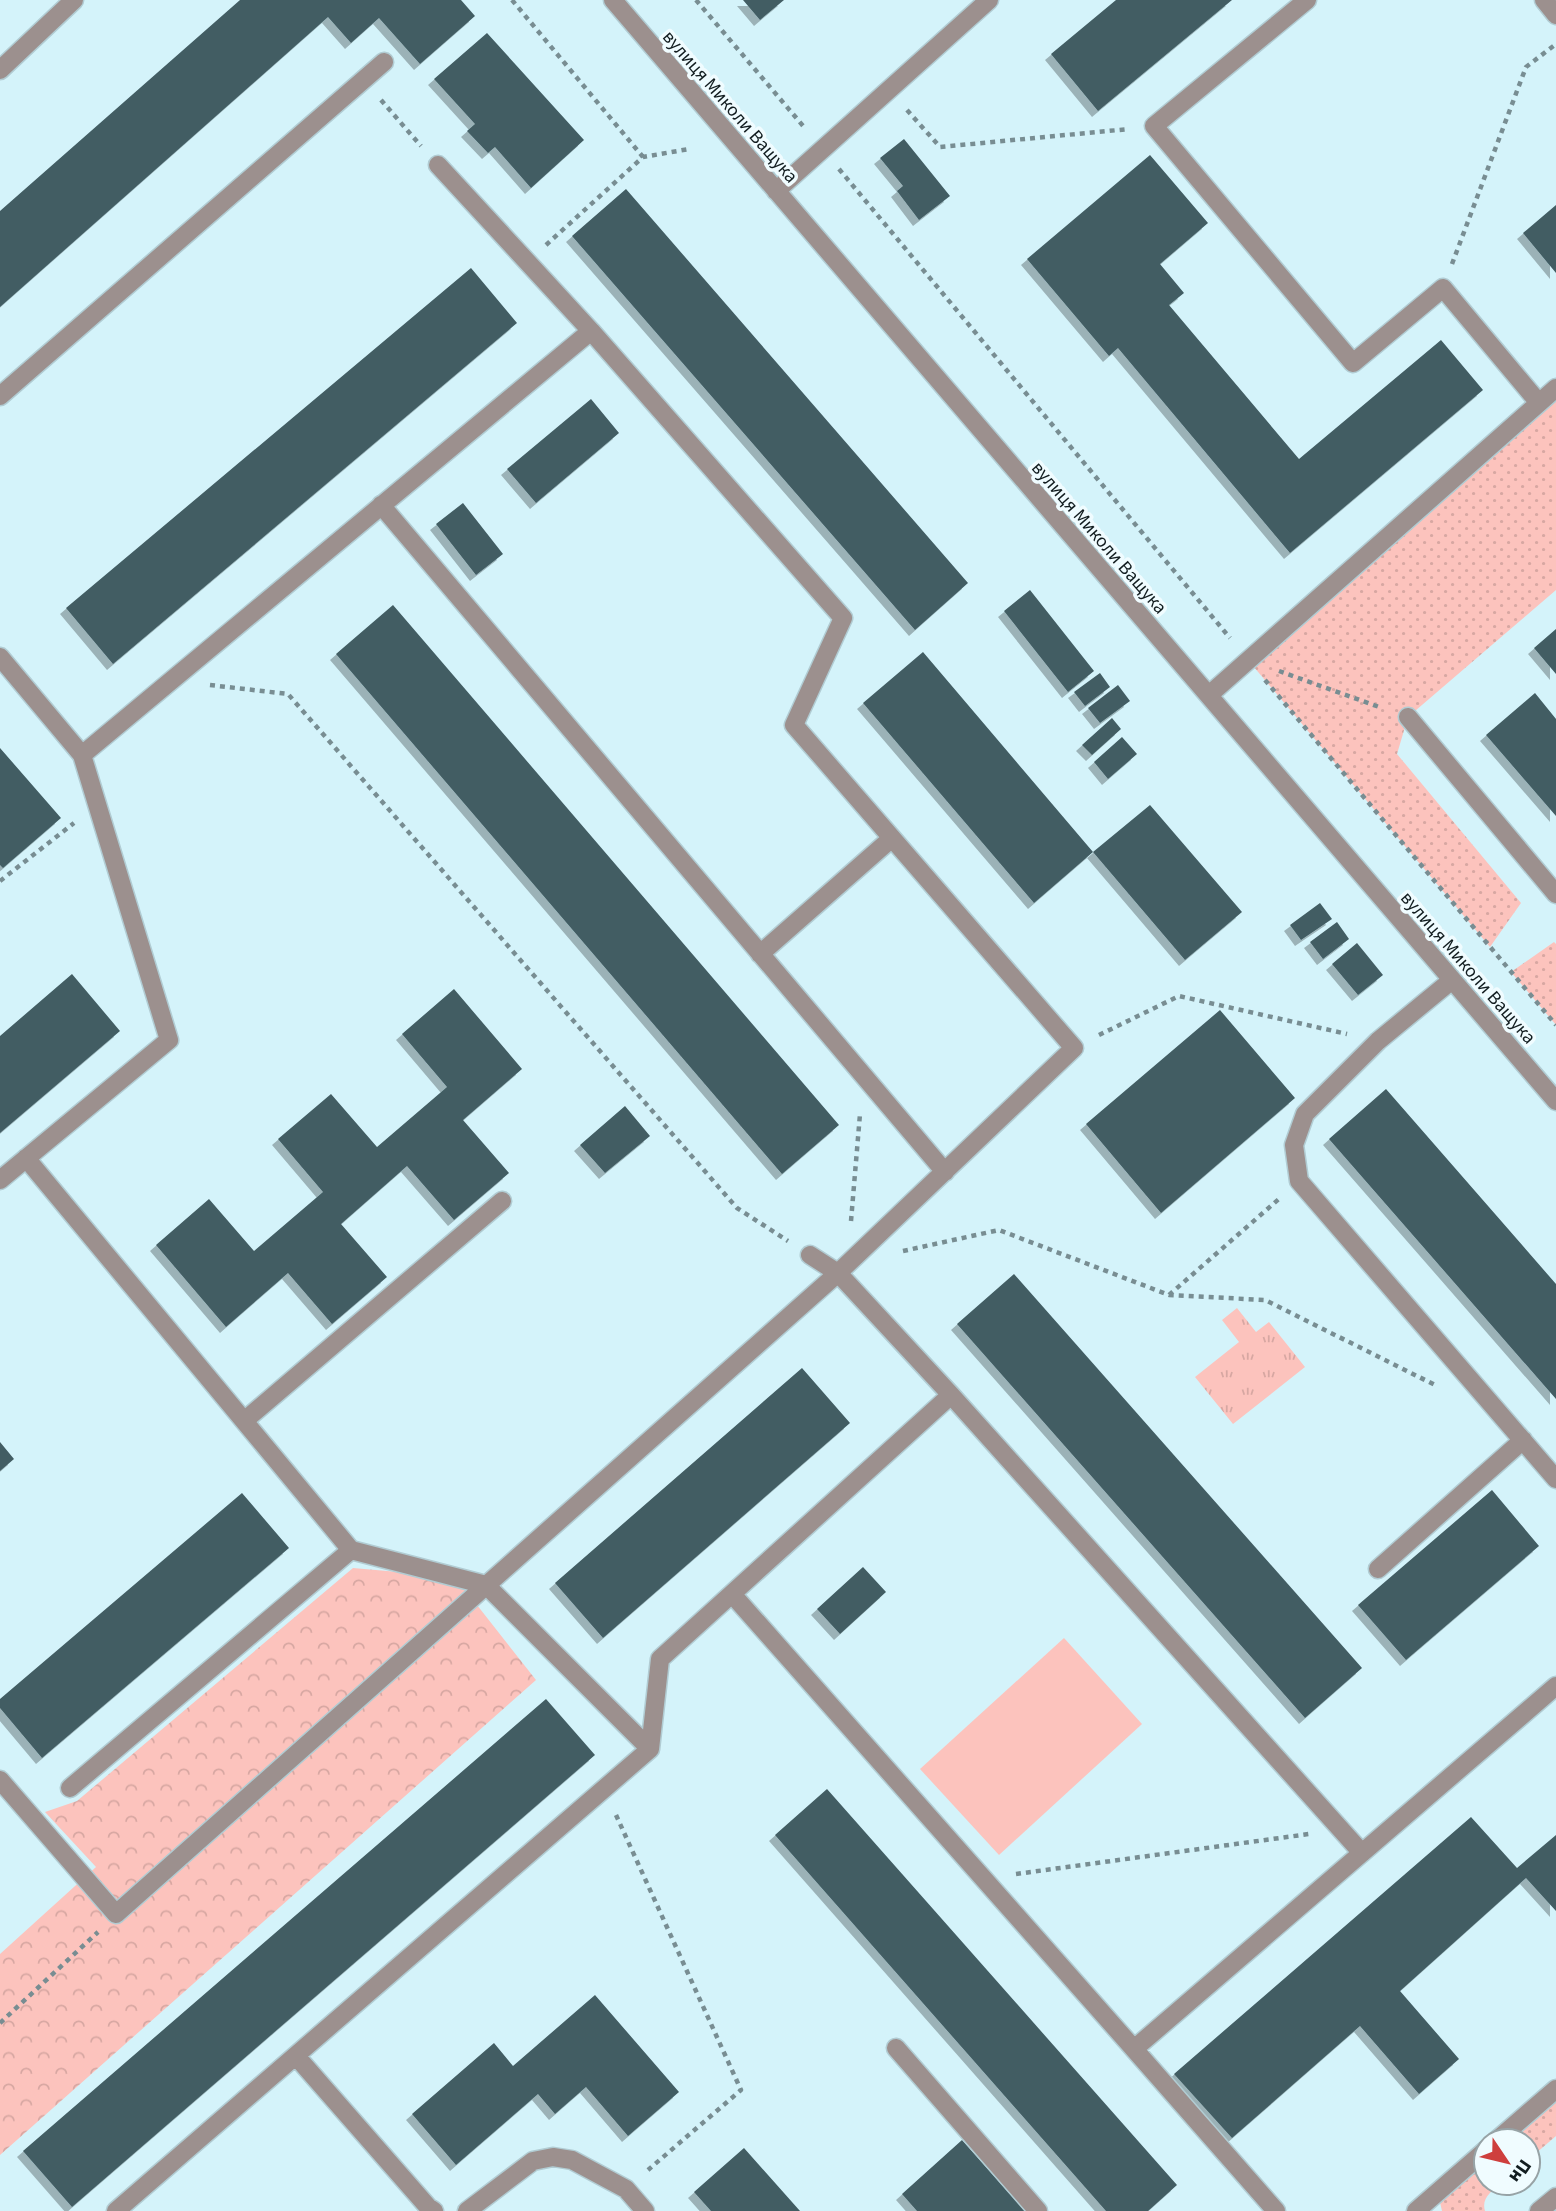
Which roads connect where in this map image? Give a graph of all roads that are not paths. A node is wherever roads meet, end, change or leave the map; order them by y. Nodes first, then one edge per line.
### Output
1 (74, 0) edge
2 (613, 0) edge
3 (989, 0) edge
4 (1307, 0) edge
5 (1544, 0) edge
6 (1556, 15) edge
7 (384, 62) dead end
8 (0, 70) edge
9 (438, 165) road end
10 (776, 191) junction
11 (591, 331) junction
12 (1556, 388) edge
13 (0, 396) edge
14 (1539, 403) junction
15 (381, 505) junction
16 (0, 657) edge
17 (1209, 695) junction
18 (1408, 717) road end
19 (82, 755) junction
20 (892, 838) junction
21 (1556, 894) edge
22 (760, 954) junction
23 (1452, 980) junction
24 (1556, 1101) edge
25 (26, 1158) junction
26 (945, 1172) junction
27 (0, 1180) edge
28 (502, 1201) dead end
29 (810, 1255) road end
30 (842, 1268) junction
31 (951, 1395) junction
32 (244, 1421) junction
33 (1523, 1440) junction
34 (1556, 1479) edge
35 (351, 1550) junction
36 (1378, 1569) dead end
37 (486, 1585) junction
38 (733, 1594) junction
39 (1556, 1686) edge
40 (650, 1749) junction
41 (0, 1780) edge
42 (70, 1788) dead end
43 (1362, 1853) junction
44 (896, 2048) dead end
45 (1134, 2049) junction
46 (296, 2056) junction
47 (1556, 2089) edge
48 (1512, 2127) edge
49 (1472, 2162) edge
50 (1556, 2197) edge
51 (116, 2211) edge
52 (434, 2211) edge
53 (467, 2211) edge
54 (645, 2211) edge
55 (1038, 2211) edge
56 (1276, 2211) edge
57 (1416, 2211) edge
58 (1539, 2211) edge

1 - 8 street
2 - 10 street, вулиця Миколи Ващука
3 - 10 street
4 - 14 street
5 - 6 street
7 - 13 street
9 - 11 street
10 - 17 street, вулиця Миколи Ващука
11 - 15 street
11 - 20 street
12 - 14 street
14 - 17 street
15 - 19 street
15 - 22 street
16 - 19 street
17 - 23 street, вулиця Миколи Ващука
18 - 21 street
19 - 25 street
20 - 22 street
20 - 26 street
22 - 26 street
23 - 24 street, вулиця Миколи Ващука
23 - 33 street
25 - 27 street
25 - 32 street
26 - 30 street
28 - 32 street
29 - 30 street
30 - 31 street
30 - 37 street
31 - 38 street
31 - 43 street
32 - 35 street
33 - 34 street
33 - 36 street
35 - 37 street
35 - 42 street
37 - 40 street
37 - 41 street
38 - 40 street
38 - 45 street
39 - 43 street
40 - 46 street
43 - 45 street
44 - 55 street
45 - 56 street
46 - 51 street
46 - 52 street
47 - 48 street
49 - 57 street
50 - 58 street
53 - 54 street

